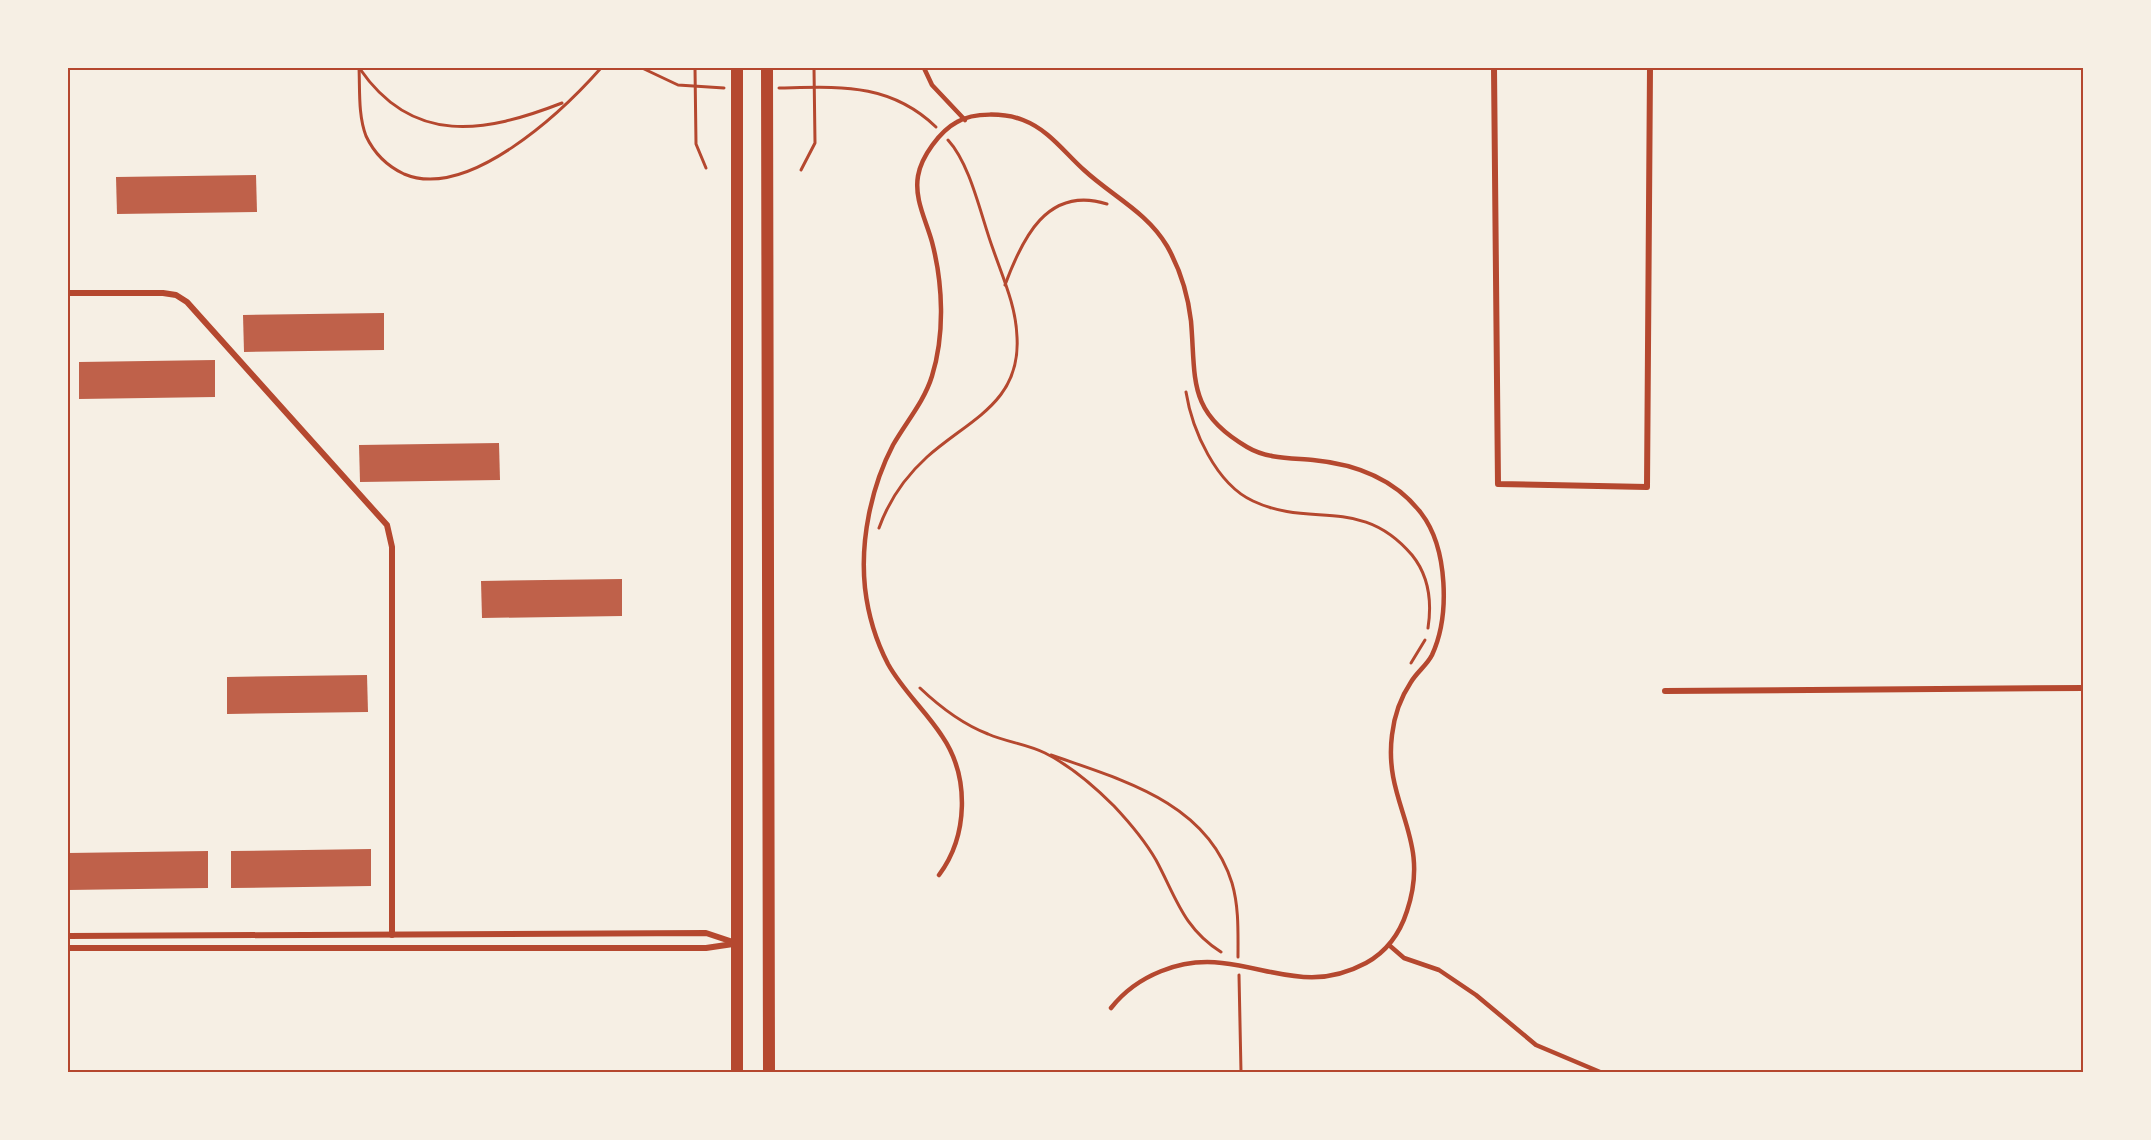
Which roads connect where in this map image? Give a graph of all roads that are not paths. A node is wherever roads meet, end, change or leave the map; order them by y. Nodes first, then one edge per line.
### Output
1 (737, 68) edge
2 (767, 68) edge
3 (924, 68) edge
4 (1494, 68) edge
5 (1650, 68) edge
6 (964, 120) junction
7 (68, 293) edge
8 (2084, 688) edge
9 (1665, 691) dead end
10 (939, 874) dead end
11 (392, 935) junction
12 (68, 936) edge
13 (736, 943) junction
14 (1389, 945) junction
15 (68, 948) edge
16 (1111, 1008) dead end
17 (737, 1072) edge
18 (770, 1072) edge
19 (1600, 1072) edge

1 - 13 main road
2 - 18 main road
3 - 6 lane
4 - 5 street
6 - 10 lane
6 - 14 lane
7 - 11 street
8 - 9 street
11 - 12 street
11 - 13 street
13 - 15 street
13 - 17 main road
14 - 16 lane
14 - 19 lane

